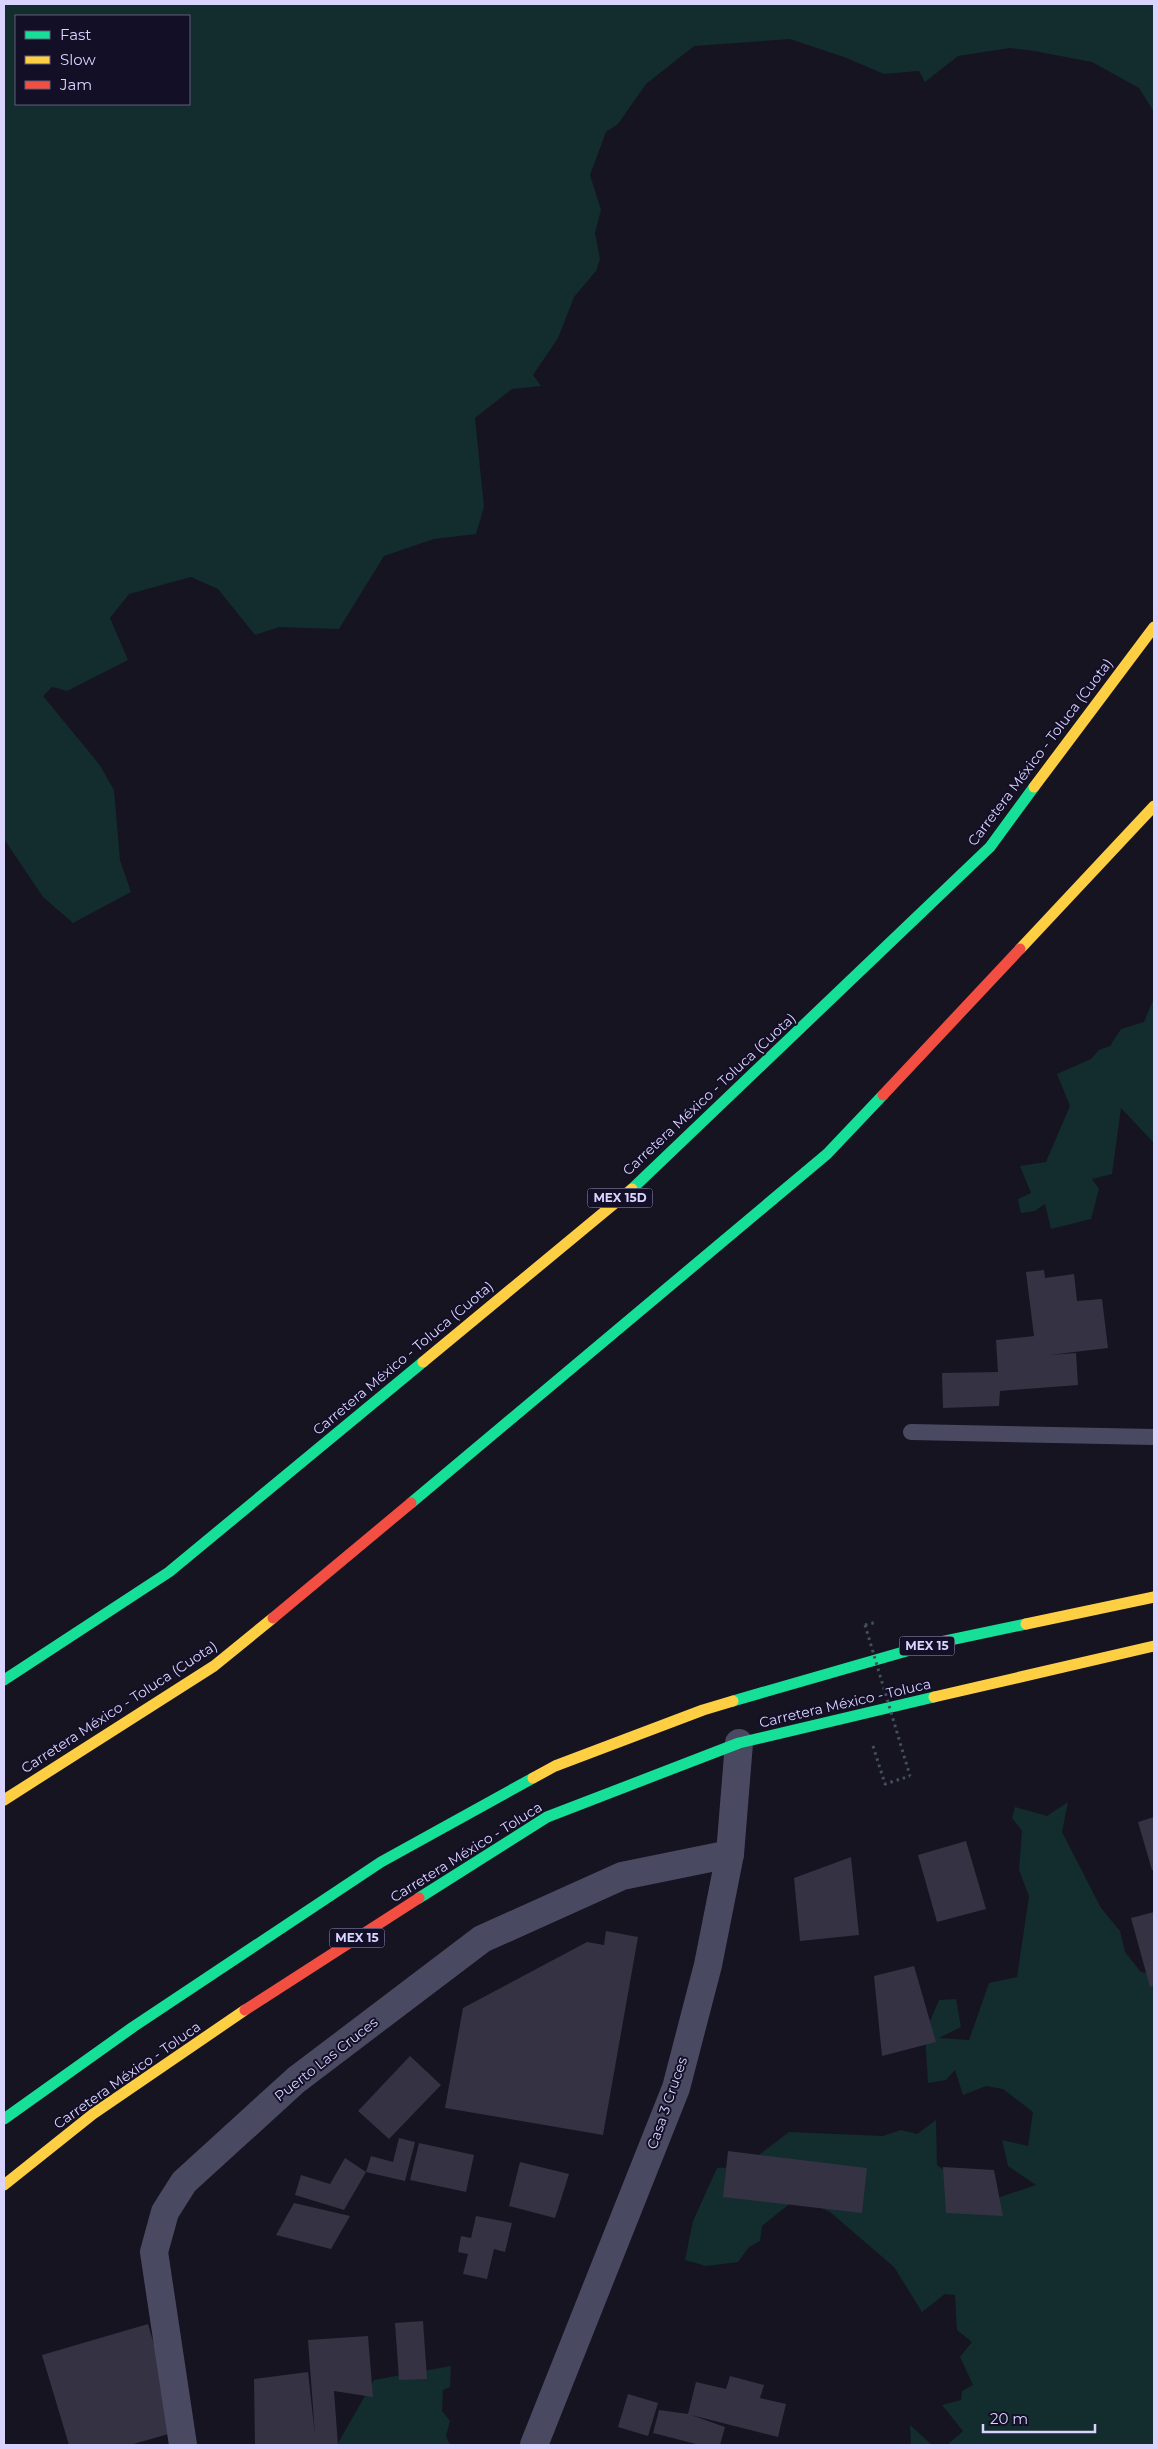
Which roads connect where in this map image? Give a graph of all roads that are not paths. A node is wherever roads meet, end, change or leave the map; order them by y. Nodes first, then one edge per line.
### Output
1 (1154, 627) edge
2 (1154, 806) edge
3 (911, 1432) dead end
4 (1154, 1437) edge
5 (1154, 1597) edge
6 (1154, 1646) edge
7 (4, 1680) edge
8 (739, 1743) junction
9 (4, 1800) edge
10 (730, 1854) junction
11 (4, 2120) edge
12 (4, 2185) edge
13 (183, 2445) edge
14 (534, 2445) edge

1 - 7 main road, Carretera México - Toluca (Cuota) / MEX 15D
2 - 9 main road, Carretera México - Toluca (Cuota)
3 - 4 lane
5 - 11 main road, Carretera México - Toluca / MEX 15
6 - 8 main road, Carretera México - Toluca / MEX 15
8 - 10 street, Casa 3 Cruces
8 - 12 main road, Carretera México - Toluca / MEX 15
10 - 13 street, Puerto Las Cruces
10 - 14 street, Casa 3 Cruces

